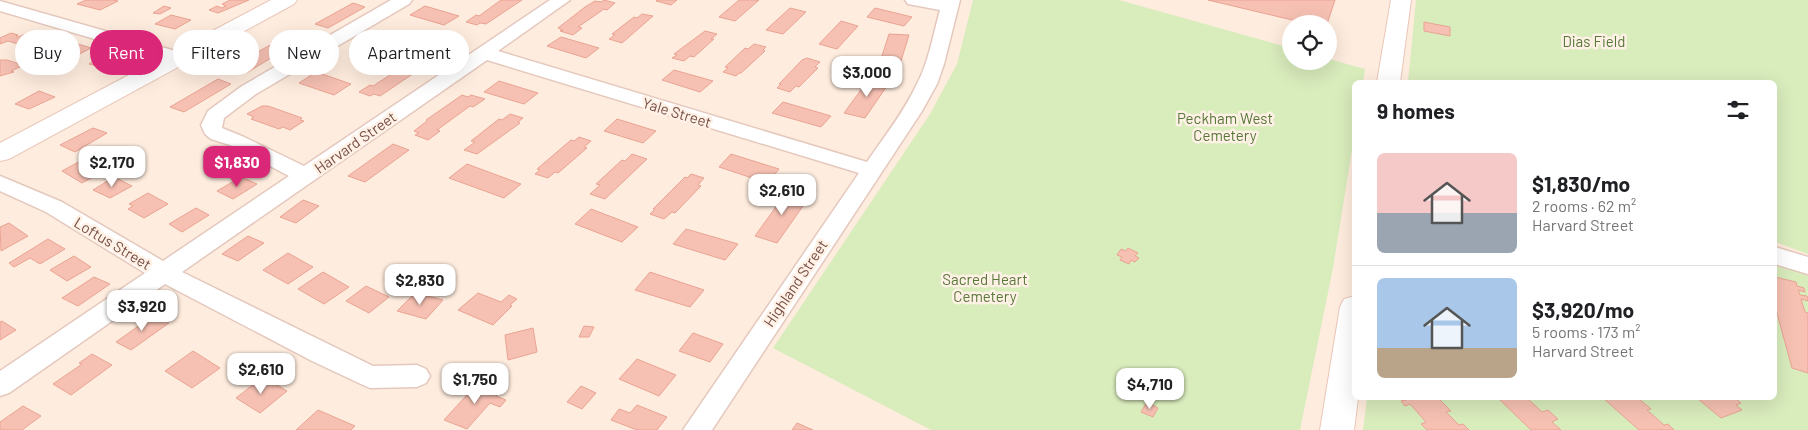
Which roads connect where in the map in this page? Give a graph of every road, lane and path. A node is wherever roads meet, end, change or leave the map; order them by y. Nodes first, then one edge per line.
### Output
1 (286, 0) edge
2 (403, 0) edge
3 (561, 0) edge
4 (914, 0) edge
5 (1401, 0) edge
6 (950, 4) edge
7 (0, 6) edge
8 (231, 30) edge
9 (484, 53) junction
10 (173, 56) edge
11 (173, 61) edge
12 (1388, 80) edge
13 (0, 153) edge
14 (870, 170) junction
15 (306, 176) junction
16 (0, 183) edge
17 (1777, 256) edge
18 (1808, 266) edge
19 (164, 273) junction
20 (1352, 326) edge
21 (417, 376) dead end
22 (0, 384) edge
23 (697, 430) edge
24 (1336, 430) edge

1 - 8 main road
2 - 15 street
3 - 9 street, Harvard Street
4 - 6 street
5 - 12 main road
6 - 14 street, Highland Street
7 - 10 street
9 - 14 street, Yale Street
9 - 15 street, Harvard Street
11 - 13 main road
14 - 23 street, Highland Street
15 - 19 street, Harvard Street
16 - 19 street, Loftus Street
17 - 18 street
19 - 21 street, Loftus Street
19 - 22 street, Harvard Street
20 - 24 main road

